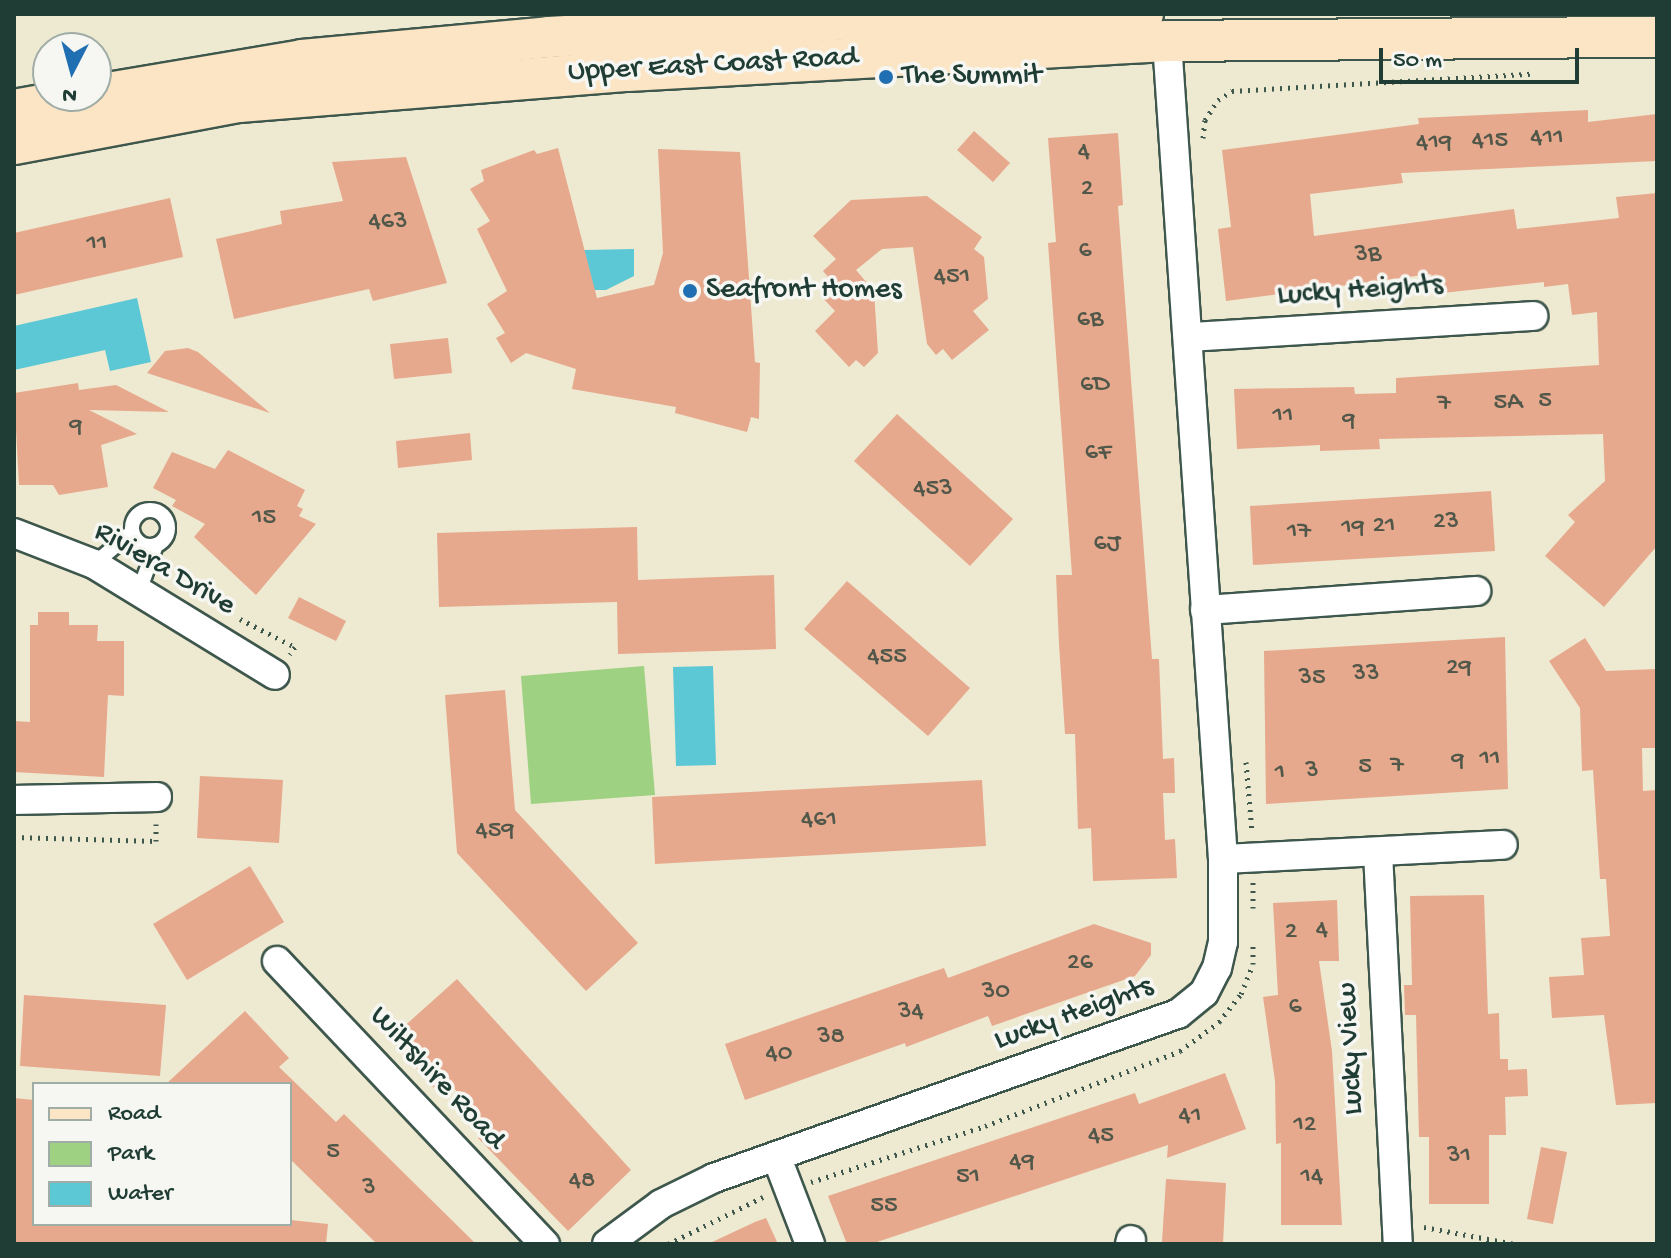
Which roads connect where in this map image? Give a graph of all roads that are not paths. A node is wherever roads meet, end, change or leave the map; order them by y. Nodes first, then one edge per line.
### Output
1 (1161, 23) edge
2 (1657, 37) edge
3 (112, 93) edge
4 (14, 144) edge
5 (1533, 316) dead end
6 (1190, 337) junction
7 (132, 532) junction
8 (14, 533) edge
9 (156, 545) junction
10 (94, 564) junction
11 (139, 591) junction
12 (1476, 591) dead end
13 (1205, 610) junction
14 (275, 675) dead end
15 (157, 797) road end
16 (14, 800) edge
17 (1503, 845) dead end
18 (1378, 853) junction
19 (1223, 859) junction
20 (277, 961) dead end
21 (777, 1158) junction
22 (1407, 1238) edge
23 (545, 1244) edge
24 (607, 1244) edge
25 (810, 1244) edge

1 - 2 main road, Upper East Coast Road
1 - 3 main road, Upper East Coast Road
1 - 4 main road, Upper East Coast Road
1 - 6 street, Lucky Heights
5 - 6 street, Lucky Heights
6 - 13 street, Lucky Heights
7 - 9 lane
7 - 9 lane
7 - 10 lane
8 - 10 street, Riviera Drive
9 - 11 lane
10 - 11 street, Riviera Drive
11 - 14 street, Riviera Drive
12 - 13 street
13 - 19 street, Lucky Heights
15 - 16 street
17 - 18 street
18 - 19 street
18 - 22 street, Lucky View
19 - 21 street, Lucky Heights
20 - 23 street, Wiltshire Road
21 - 24 street, Lucky Heights
21 - 25 street

